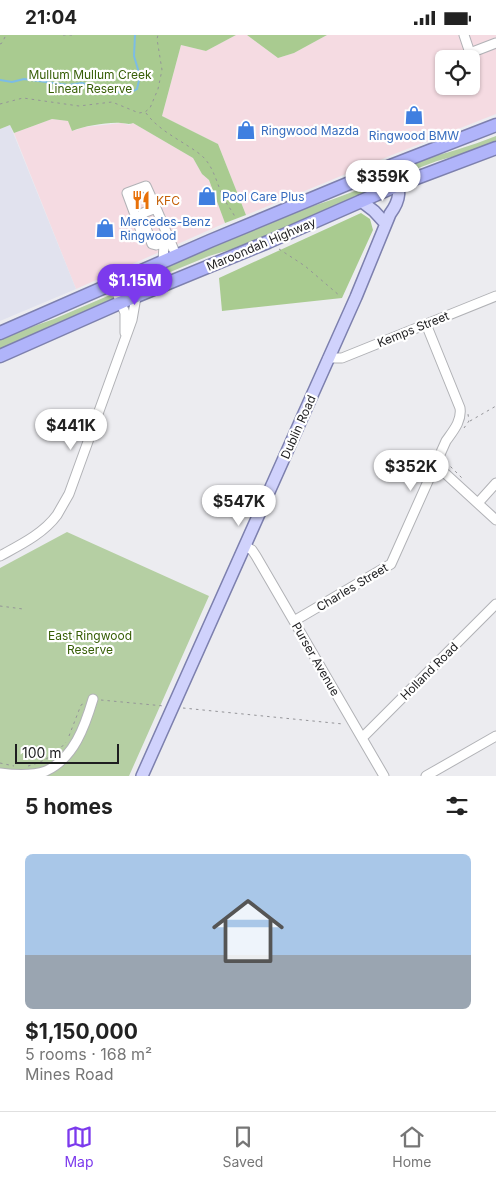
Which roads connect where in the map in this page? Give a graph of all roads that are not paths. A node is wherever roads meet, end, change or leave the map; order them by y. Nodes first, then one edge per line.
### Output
1 (464, 35) edge
2 (496, 43) edge
3 (496, 125) edge
4 (496, 148) edge
5 (393, 165) junction
6 (395, 186) junction
7 (361, 201) junction
8 (156, 208) junction
9 (388, 219) junction
10 (151, 241) junction
11 (176, 255) junction
12 (163, 261) junction
13 (127, 277) junction
14 (113, 283) junction
15 (496, 296) edge
16 (136, 297) junction
17 (122, 302) junction
18 (426, 324) junction
19 (0, 333) edge
20 (125, 335) junction
21 (0, 356) edge
22 (328, 358) junction
23 (440, 463) junction
24 (496, 483) edge
25 (478, 503) junction
26 (496, 520) edge
27 (245, 546) junction
28 (0, 556) edge
29 (495, 607) edge
30 (294, 621) junction
31 (93, 699) dead end
32 (496, 736) edge
33 (362, 738) junction
34 (0, 773) edge
35 (142, 776) edge
36 (384, 776) edge
37 (426, 776) edge

1 - 2 street
3 - 5 highway, Maroondah Highway
4 - 6 highway, Maroondah Highway
5 - 6 main road, Dublin Road
5 - 11 highway, Maroondah Highway
6 - 7 highway, Maroondah Highway
6 - 9 main road, Dublin Road
7 - 9 main road
7 - 16 highway, Maroondah Highway
8 - 10 street
8 - 10 street
8 - 11 street
9 - 22 main road, Dublin Road
10 - 12 street
11 - 12 highway, Maroondah Highway
12 - 13 highway, Maroondah Highway
13 - 14 highway, Maroondah Highway
13 - 16 street
14 - 17 street
14 - 19 highway, Maroondah Highway
15 - 18 street, Kemps Street
16 - 17 highway, Maroondah Highway
16 - 20 street
17 - 20 street
17 - 21 highway, Maroondah Highway
18 - 22 street, Kemps Street
18 - 23 street, Charles Street
20 - 28 street
22 - 27 main road, Dublin Road
23 - 25 street
23 - 30 street, Charles Street
24 - 25 street
25 - 26 street
27 - 30 street, Purser Avenue
27 - 35 main road, Dublin Road
29 - 33 street, Holland Road
30 - 33 street, Purser Avenue
31 - 34 street
32 - 37 street
33 - 36 street, Purser Avenue

